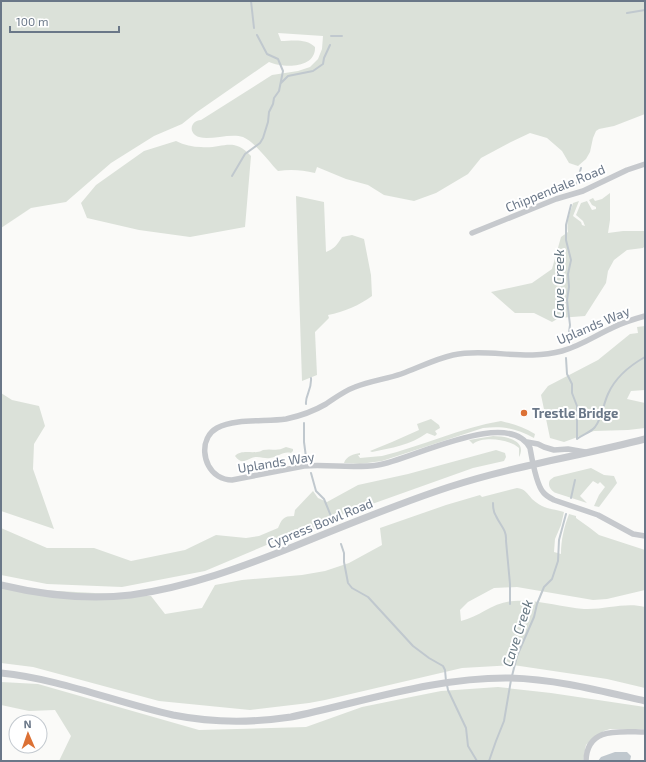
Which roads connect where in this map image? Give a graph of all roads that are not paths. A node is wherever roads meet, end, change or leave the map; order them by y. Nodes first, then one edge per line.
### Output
1 (645, 164) edge
2 (472, 233) dead end
3 (645, 316) edge
4 (645, 439) edge
5 (527, 442) junction
6 (590, 452) junction
7 (534, 465) junction
8 (645, 536) edge
9 (1, 586) edge
10 (1, 673) edge
11 (645, 701) edge
12 (645, 732) edge
13 (586, 761) edge

1 - 2 street, Chippendale Road
3 - 5 street, Uplands Way
4 - 6 street, Cypress Bowl Road
5 - 6 street, Uplands Way
5 - 7 street
6 - 7 street, Cypress Bowl Road
7 - 8 street
7 - 9 street, Cypress Bowl Road
10 - 11 street
12 - 13 street

